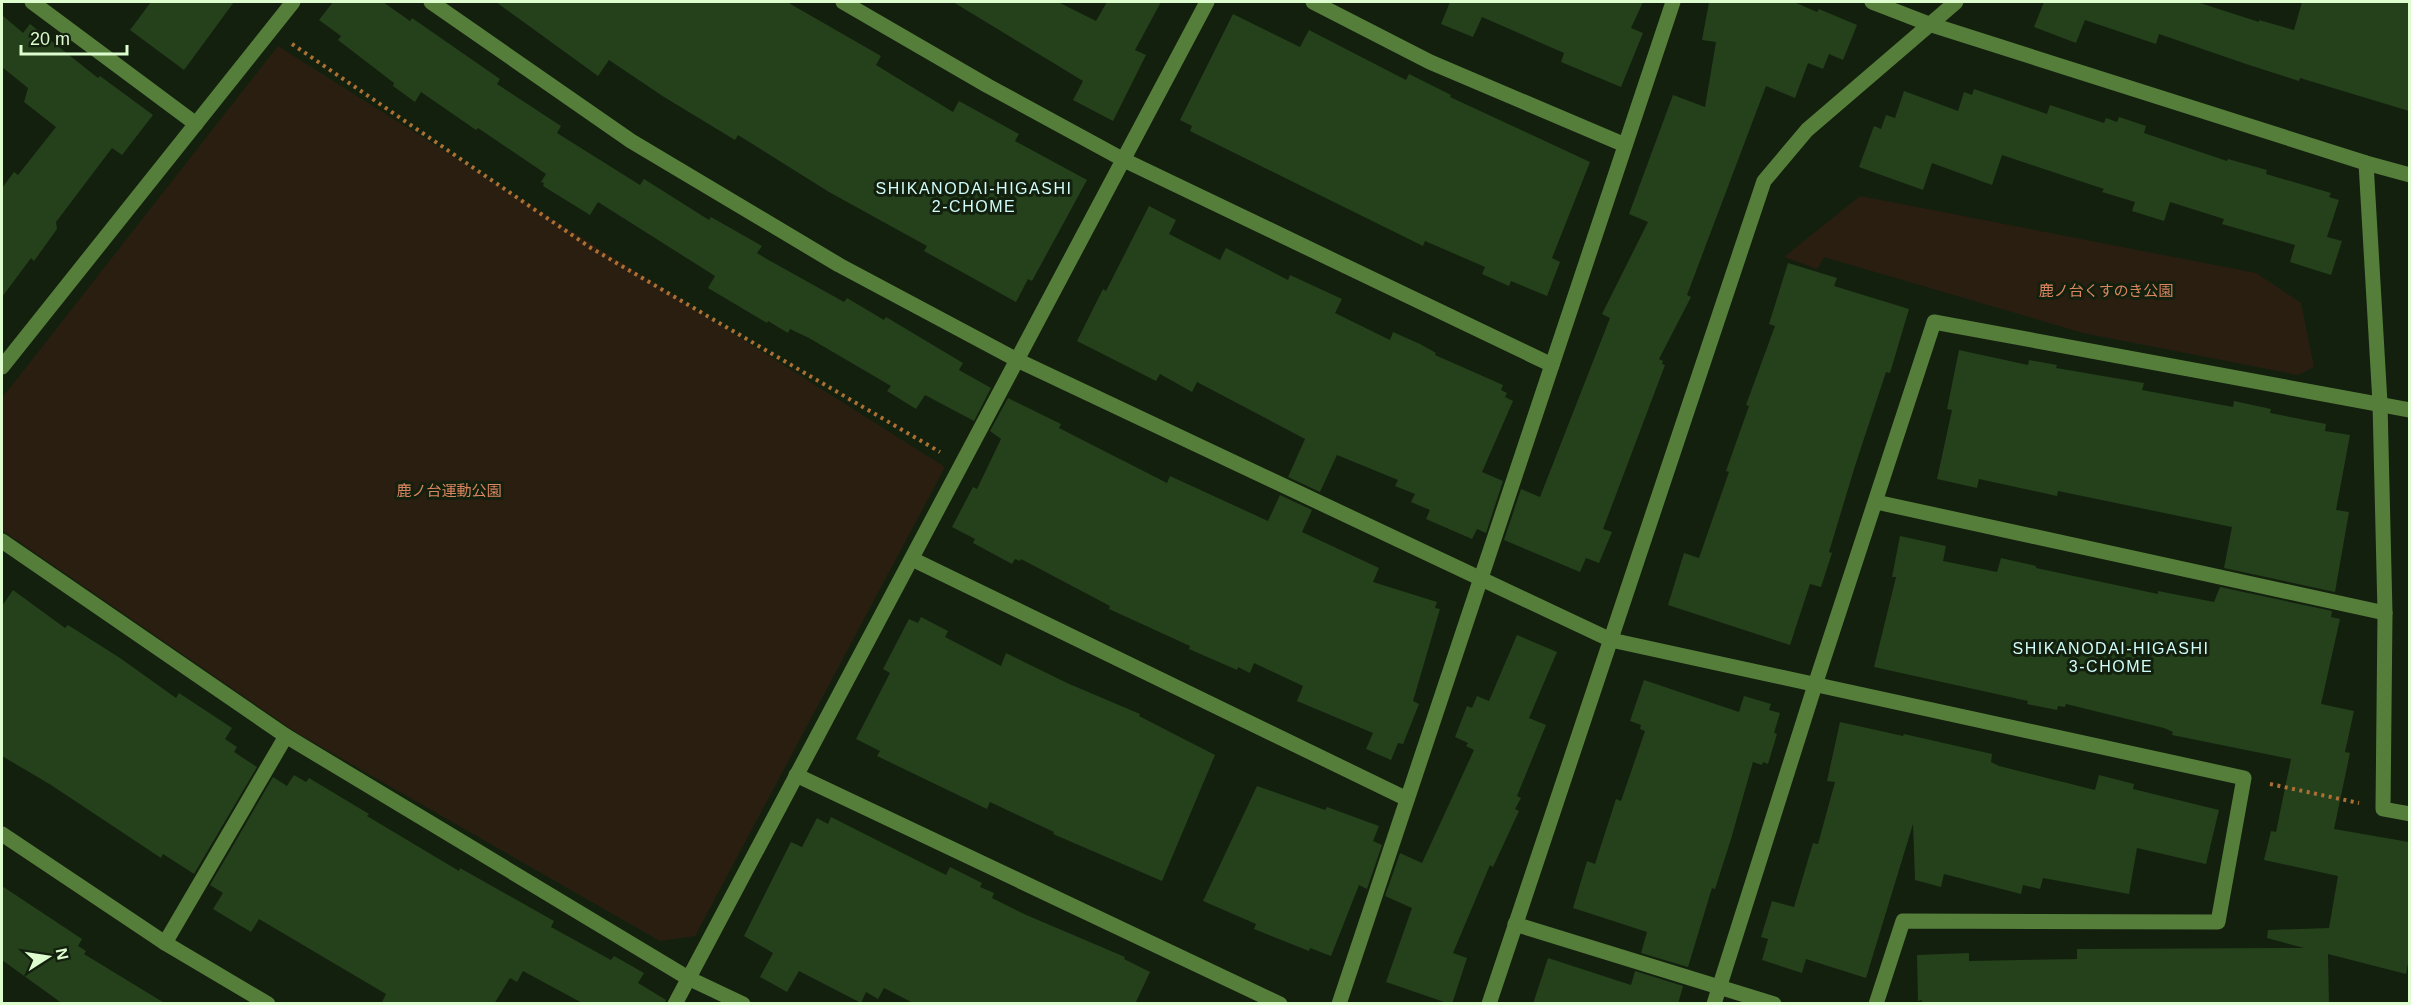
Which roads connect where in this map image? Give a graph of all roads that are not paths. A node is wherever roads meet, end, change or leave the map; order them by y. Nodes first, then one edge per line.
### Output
1 (32, 2) edge
2 (293, 2) edge
3 (431, 2) edge
4 (843, 2) edge
5 (1207, 2) edge
6 (1313, 2) edge
7 (1673, 2) edge
8 (1872, 2) edge
9 (1956, 2) edge
10 (1929, 24) junction
11 (195, 124) junction
12 (1625, 145) junction
13 (1124, 160) junction
14 (2366, 163) junction
15 (2409, 175) edge
16 (1017, 360) junction
17 (1552, 365) junction
18 (2, 367) edge
19 (2380, 404) junction
20 (2409, 410) edge
21 (1876, 502) junction
22 (2, 542) edge
23 (912, 559) junction
24 (1480, 579) junction
25 (2385, 613) junction
26 (1611, 640) junction
27 (1815, 685) junction
28 (286, 736) junction
29 (796, 775) junction
30 (1407, 799) junction
31 (2409, 814) edge
32 (2, 834) edge
33 (1515, 924) junction
34 (165, 943) junction
35 (688, 978) junction
36 (1719, 987) junction
37 (268, 1004) edge
38 (675, 1004) edge
39 (743, 1004) edge
40 (1280, 1004) edge
41 (1339, 1004) edge
42 (1488, 1004) edge
43 (1714, 1004) edge
44 (1774, 1004) edge
45 (1876, 1004) edge

1 - 11 street
2 - 11 street
3 - 16 street
4 - 13 street
5 - 13 street
6 - 12 street
7 - 12 street
8 - 10 street
9 - 10 street
10 - 14 street
10 - 26 street
11 - 18 street
12 - 17 street
13 - 16 street
13 - 17 street
14 - 15 street
14 - 19 street
16 - 23 street
16 - 24 street
17 - 24 street
19 - 20 street
19 - 21 street
19 - 25 street
21 - 25 street
21 - 27 street
22 - 28 street
23 - 29 street
23 - 30 street
24 - 26 street
24 - 30 street
25 - 31 street
26 - 27 street
26 - 33 street
27 - 36 street
27 - 45 street
28 - 34 street
28 - 35 street
29 - 35 street
29 - 40 street
30 - 41 street
32 - 34 street
33 - 36 street
33 - 42 street
34 - 37 street
35 - 38 street
35 - 39 street
36 - 43 street
36 - 44 street

